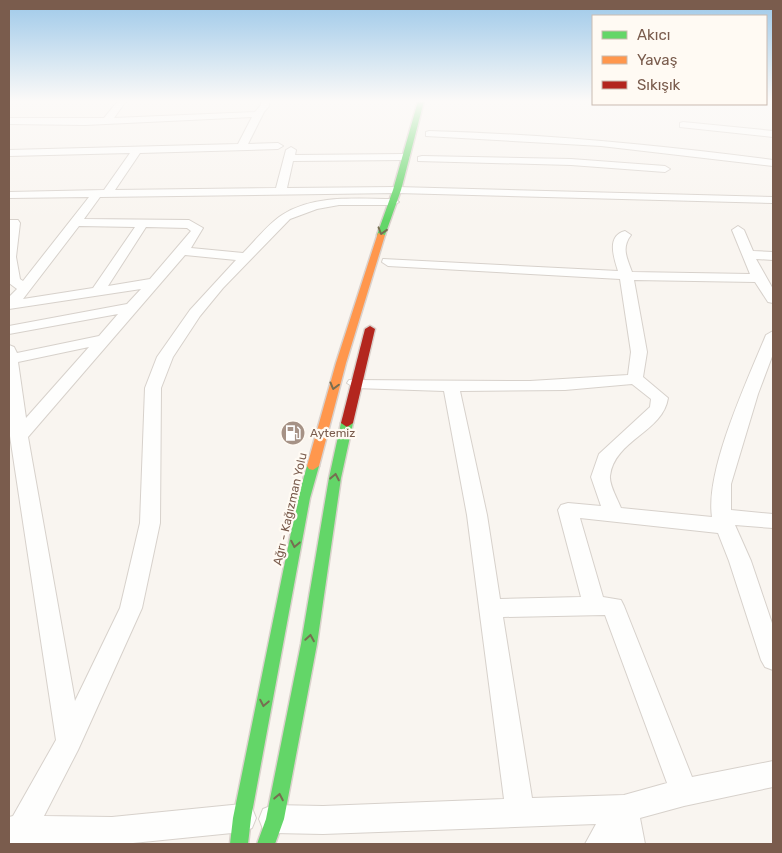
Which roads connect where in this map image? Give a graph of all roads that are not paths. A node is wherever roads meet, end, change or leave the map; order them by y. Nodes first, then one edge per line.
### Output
1 (245, 141) edge
2 (410, 141) edge
3 (464, 141) edge
4 (581, 141) edge
5 (733, 141) edge
6 (759, 141) edge
7 (426, 142) junction
8 (242, 146) junction
9 (278, 146) dead end
10 (749, 146) junction
11 (137, 150) junction
12 (671, 150) junction
13 (9, 153) edge
14 (405, 157) junction
15 (773, 163) edge
16 (665, 169) junction
17 (415, 182) junction
18 (665, 188) junction
19 (281, 191) junction
20 (102, 194) junction
21 (9, 196) edge
22 (399, 199) junction
23 (773, 200) edge
24 (75, 222) junction
25 (14, 223) dead end
26 (143, 223) junction
27 (738, 230) dead end
28 (625, 235) dead end
29 (182, 251) junction
30 (748, 255) junction
31 (773, 256) edge
32 (245, 257) junction
33 (388, 262) dead end
34 (626, 275) junction
35 (759, 278) junction
36 (152, 283) junction
37 (25, 288) junction
38 (98, 291) junction
39 (773, 300) edge
40 (9, 305) edge
41 (130, 308) junction
42 (374, 318) dead end
43 (9, 330) edge
44 (773, 335) edge
45 (105, 339) junction
46 (9, 354) edge
47 (635, 379) junction
48 (355, 383) junction
49 (451, 386) junction
50 (19, 436) junction
51 (613, 513) junction
52 (723, 521) junction
53 (773, 522) edge
54 (594, 606) junction
55 (490, 608) junction
56 (773, 660) edge
57 (69, 741) junction
58 (773, 774) edge
59 (684, 792) junction
60 (624, 809) junction
61 (520, 812) junction
62 (15, 830) edge
63 (241, 831) edge
64 (271, 836) edge
65 (234, 844) edge
66 (599, 844) edge
67 (632, 844) edge

1 - 8 street
2 - 14 main road, Ağrı - Kağızman Yolu
3 - 7 street
4 - 12 street
5 - 10 street
6 - 10 street
7 - 16 street
7 - 17 main road, Ağrı - Kağızman Yolu
8 - 9 street
8 - 11 street
10 - 12 street
10 - 15 street
11 - 13 street
11 - 20 street
12 - 16 street
14 - 19 street
14 - 22 main road, Ağrı - Kağızman Yolu
16 - 18 street
17 - 18 street
17 - 22 main road, Ağrı - Kağızman Yolu
18 - 23 street
19 - 20 street
19 - 22 street
20 - 21 street
20 - 24 street
22 - 32 street
22 -> 63 main road, Ağrı - Kağızman Yolu
24 - 26 street
24 - 37 street
25 - 37 street
26 - 29 street
26 - 38 street
27 - 30 street
28 - 34 street
29 - 32 street
29 - 36 street
30 - 31 street
30 - 35 street
32 - 57 street
33 - 34 street
34 - 35 street
34 - 47 street
35 - 39 street
36 - 38 street
36 - 41 street
37 - 40 street
38 - 40 street
41 - 43 street
41 - 45 street
42 - 48 main road
44 - 52 street
45 - 46 street
45 - 50 street
46 - 50 street
47 - 49 street
47 - 51 street
48 - 49 street
64 -> 48 main road
49 - 55 street
50 - 57 street
51 - 52 street
51 - 54 street
52 - 53 street
52 - 56 street
54 - 55 street
54 - 59 street
55 - 61 street
57 - 62 street
58 - 59 street
59 - 60 street
60 - 61 street
60 - 66 street
60 - 67 street
61 - 64 street
62 - 63 street
63 - 64 street
63 - 65 main road, Ağrı - Kağızman Yolu

